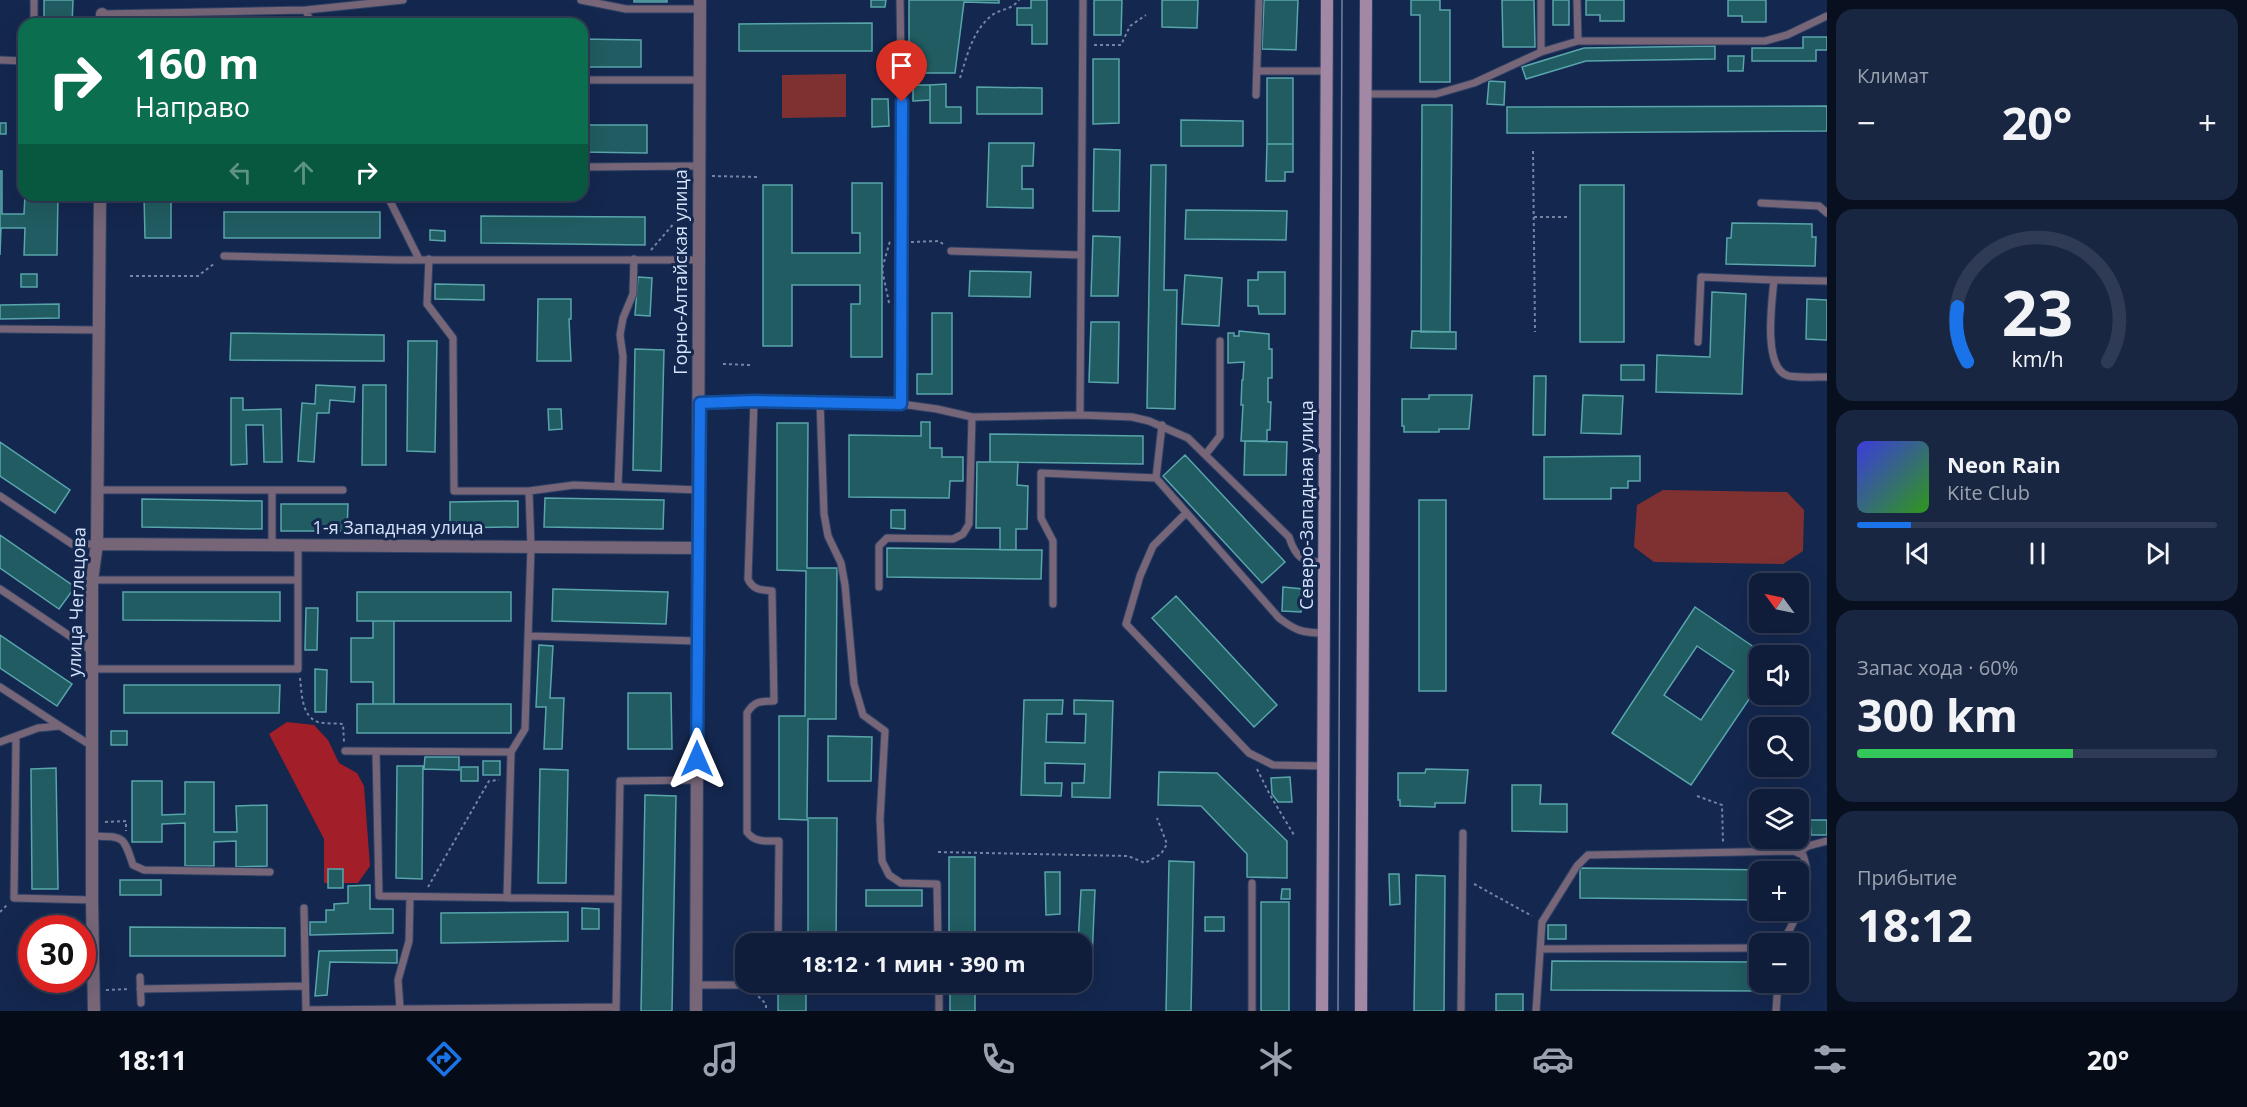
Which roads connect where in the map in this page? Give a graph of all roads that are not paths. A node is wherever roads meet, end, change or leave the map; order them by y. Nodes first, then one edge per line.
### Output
1 (34, 0) edge
2 (403, 0) edge
3 (581, 0) edge
4 (900, 0) edge
5 (1083, 0) edge
6 (1259, 0) edge
7 (1327, 0) edge
8 (1366, 0) edge
9 (1541, 0) edge
10 (1577, 0) edge
11 (700, 5) edge
12 (306, 10) junction
13 (1827, 16) edge
14 (34, 18) edge
15 (125, 18) edge
16 (309, 18) edge
17 (1578, 41) junction
18 (1541, 52) junction
19 (0, 60) edge
20 (18, 61) edge
21 (1257, 71) junction
22 (1326, 71) junction
23 (588, 80) edge
24 (699, 80) junction
25 (1365, 94) junction
26 (1256, 95) dead end
27 (699, 166) junction
28 (588, 167) edge
29 (100, 201) edge
30 (390, 201) edge
31 (1761, 203) dead end
32 (1827, 213) edge
33 (951, 251) road end
34 (1081, 255) junction
35 (224, 256) road end
36 (429, 259) junction
37 (634, 259) junction
38 (419, 260) junction
39 (699, 260) junction
40 (1774, 280) junction
41 (1827, 281) edge
42 (0, 330) edge
43 (99, 330) junction
44 (1220, 341) dead end
45 (1698, 342) dead end
46 (1827, 377) edge
47 (754, 401) junction
48 (820, 402) junction
49 (700, 403) junction
50 (901, 404) junction
51 (1080, 415) junction
52 (972, 417) junction
53 (1162, 425) junction
54 (1206, 454) junction
55 (1156, 478) junction
56 (618, 486) junction
57 (98, 490) junction
58 (272, 490) junction
59 (344, 490) dead end
60 (699, 490) junction
61 (530, 491) junction
62 (0, 496) edge
63 (1186, 513) junction
64 (97, 544) junction
65 (272, 545) junction
66 (298, 545) junction
67 (531, 547) junction
68 (698, 548) junction
69 (1324, 562) junction
70 (92, 580) junction
71 (298, 580) junction
72 (879, 587) dead end
73 (0, 589) edge
74 (1053, 604) dead end
75 (1324, 633) junction
76 (530, 636) junction
77 (697, 641) junction
78 (92, 651) junction
79 (92, 669) junction
80 (0, 687) edge
81 (60, 726) junction
82 (16, 737) junction
83 (0, 742) edge
84 (92, 746) junction
85 (345, 752) road end
86 (376, 752) junction
87 (511, 752) junction
88 (1323, 766) junction
89 (697, 780) junction
90 (1463, 833) dead end
91 (92, 836) junction
92 (1827, 841) edge
93 (1798, 853) junction
94 (270, 872) dead end
95 (1252, 884) dead end
96 (410, 897) junction
97 (507, 898) junction
98 (617, 899) junction
99 (92, 900) junction
100 (304, 908) dead end
101 (778, 933) edge
102 (938, 933) edge
103 (1788, 933) edge
104 (1749, 948) edge
105 (1540, 949) junction
106 (140, 977) dead end
107 (735, 984) edge
108 (696, 985) junction
109 (305, 986) junction
110 (141, 989) junction
111 (939, 993) edge
112 (1777, 993) edge
113 (141, 1003) dead end
114 (400, 1008) junction
115 (616, 1009) edge
116 (306, 1010) edge
117 (94, 1011) edge
118 (696, 1011) edge
119 (939, 1011) edge
120 (1252, 1011) edge
121 (1322, 1011) edge
122 (1361, 1011) edge
123 (1461, 1011) edge
124 (1536, 1011) edge
125 (1776, 1011) edge

1 - 14 lane
2 - 12 lane
3 - 11 lane
4 - 50 lane
5 - 34 lane
6 - 21 lane
7 - 22 main road, Северо-Западная улица
8 - 25 main road
9 - 18 lane
10 - 17 lane
11 - 24 street, Горно-Алтайская улица
12 - 15 lane
12 - 16 lane
13 - 17 lane
17 - 18 lane
18 - 25 lane
19 - 20 lane
21 - 22 lane
21 - 26 lane
22 - 69 main road, Северо-Западная улица
23 - 24 lane
24 - 27 street, Горно-Алтайская улица
25 - 122 main road
27 - 28 lane
27 - 39 street, Горно-Алтайская улица
29 - 43 street, улица Чеглецова
30 - 38 lane
31 - 32 lane
33 - 34 lane
34 - 51 lane
35 - 38 lane
36 - 37 lane
36 - 38 lane
36 - 61 lane
37 - 39 lane
37 - 56 lane
39 - 49 street, Горно-Алтайская улица
40 - 41 lane
40 - 45 lane
40 - 46 lane
42 - 43 lane
43 - 57 street, улица Чеглецова
44 - 54 lane
47 - 48 lane
47 - 49 lane
47 - 101 lane
48 - 50 lane
48 - 102 lane
49 - 60 street, Горно-Алтайская улица
50 - 52 lane
51 - 52 lane
51 - 53 lane
52 - 72 lane
53 - 54 lane
53 - 55 lane
54 - 69 lane
55 - 63 lane
55 - 74 lane
56 - 60 lane
56 - 61 lane
57 - 58 lane
57 - 64 street, улица Чеглецова
58 - 59 lane
58 - 65 lane
60 - 68 street, Горно-Алтайская улица
61 - 67 lane
62 - 64 lane
63 - 75 lane
63 - 88 lane
64 - 65 street, 1-я Западная улица
64 - 70 street, улица Чеглецова
65 - 66 street, 1-я Западная улица
66 - 67 street, 1-я Западная улица
66 - 71 lane
67 - 68 street, 1-я Западная улица
67 - 76 lane
68 - 77 street, Горно-Алтайская улица
69 - 75 main road, Северо-Западная улица
70 - 71 lane
70 - 78 street, улица Чеглецова
71 - 79 lane
73 - 78 lane
75 - 88 main road, Северо-Западная улица
76 - 77 lane
76 - 87 lane
77 - 89 street, Горно-Алтайская улица
78 - 79 street, улица Чеглецова
79 - 84 street, улица Чеглецова
80 - 81 lane
81 - 82 lane
81 - 84 lane
82 - 83 lane
82 - 99 lane
84 - 91 street, улица Чеглецова
85 - 86 lane
86 - 87 lane
86 - 96 lane
87 - 97 lane
88 - 121 main road, Северо-Западная улица
89 - 98 lane
89 - 108 street, Горно-Алтайская улица
90 - 123 lane
91 - 94 lane
91 - 99 street, улица Чеглецова
92 - 93 lane
93 - 103 lane
93 - 105 lane
95 - 120 lane
96 - 97 lane
96 - 114 lane
97 - 98 lane
98 - 115 lane
99 - 117 street, улица Чеглецова
100 - 109 lane
104 - 105 lane
105 - 124 lane
106 - 110 lane
107 - 108 lane
108 - 118 street, Горно-Алтайская улица
109 - 110 lane
109 - 116 lane
110 - 113 lane
111 - 119 lane
112 - 125 lane
114 - 115 lane
114 - 116 lane

